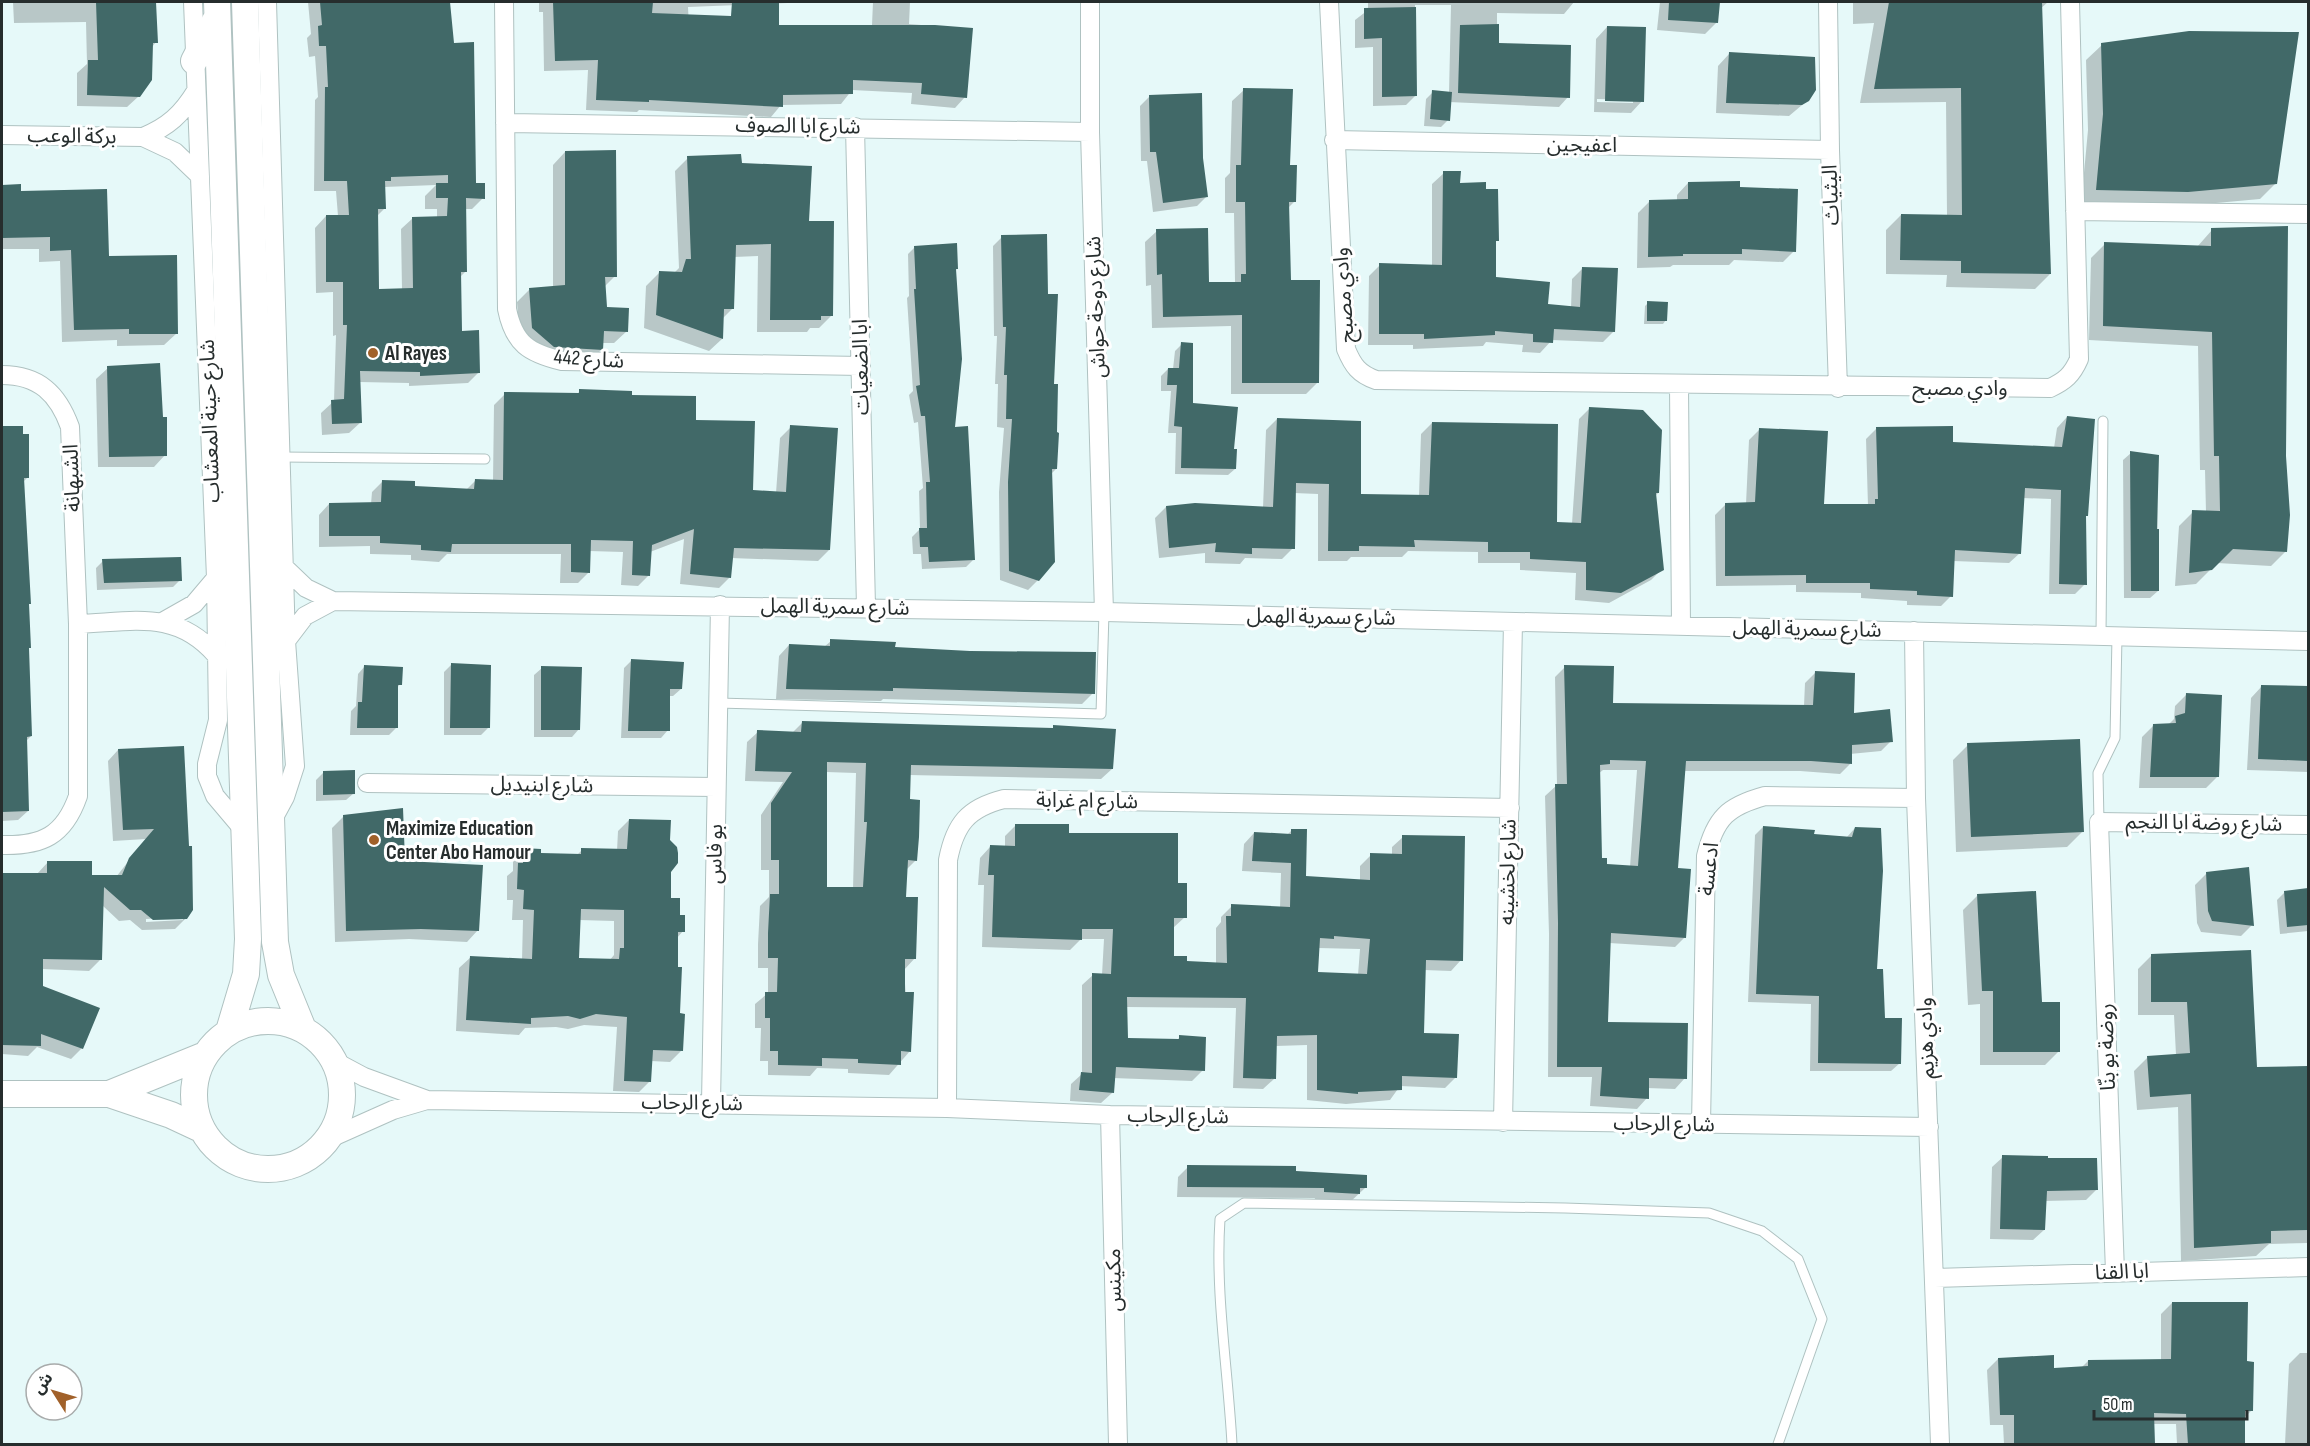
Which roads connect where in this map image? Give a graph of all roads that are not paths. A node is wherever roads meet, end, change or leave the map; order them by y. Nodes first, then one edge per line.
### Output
1 (193, 2) edge
2 (245, 2) edge
3 (267, 2) edge
4 (504, 2) edge
5 (1090, 2) edge
6 (1329, 2) edge
7 (1828, 2) edge
8 (2070, 2) edge
9 (217, 9) edge
10 (194, 61) junction
11 (196, 91) junction
12 (506, 123) junction
13 (855, 127) junction
14 (1090, 132) junction
15 (2, 135) edge
16 (143, 137) junction
17 (1334, 140) junction
18 (1830, 150) junction
19 (200, 176) junction
20 (2075, 211) junction
21 (2308, 214) edge
22 (861, 366) junction
23 (2, 375) edge
24 (1679, 386) junction
25 (1838, 388) junction
26 (2103, 421) dead end
27 (281, 457) junction
28 (485, 459) dead end
29 (284, 567) junction
30 (216, 578) junction
31 (333, 601) junction
32 (720, 605) junction
33 (866, 607) junction
34 (1104, 612) junction
35 (164, 621) junction
36 (1513, 622) junction
37 (78, 624) junction
38 (1681, 626) junction
39 (1914, 632) junction
40 (2109, 635) junction
41 (286, 641) junction
42 (2308, 641) edge
43 (216, 655) junction
44 (718, 703) junction
45 (368, 783) dead end
46 (716, 787) junction
47 (1916, 798) junction
48 (1510, 808) junction
49 (272, 822) junction
50 (2099, 822) junction
51 (2308, 825) edge
52 (242, 828) junction
53 (2, 845) edge
54 (303, 1029) junction
55 (230, 1031) junction
56 (205, 1055) junction
57 (334, 1061) junction
58 (2, 1094) edge
59 (109, 1094) junction
60 (427, 1100) junction
61 (711, 1103) junction
62 (947, 1108) junction
63 (1110, 1115) junction
64 (1503, 1122) junction
65 (1701, 1124) junction
66 (1929, 1127) junction
67 (201, 1129) junction
68 (328, 1139) junction
69 (2308, 1267) edge
70 (2115, 1272) junction
71 (1935, 1278) junction
72 (1118, 1444) edge
73 (1232, 1444) edge
74 (1778, 1444) edge
75 (1940, 1444) edge

1 - 10 street, شارع حينة المعشاب
2 - 49 street
3 - 27 street
4 - 12 street, شارع 442
5 - 14 street, شارع دوحة حواش
6 - 17 street, وادي مصبح
7 - 18 street, اليثياث
8 - 20 street, وادي مصبح
9 - 10 street
9 - 52 street, شارع حينة المعشاب
10 - 11 street, شارع حينة المعشاب
11 - 16 street, بركة الوعب
11 - 19 street, شارع حينة المعشاب
12 - 13 street, شارع ابا الصوف
12 - 22 street, شارع 442
13 - 14 street, شارع ابا الصوف
13 - 22 street, ابا الضعيات
14 - 34 street, شارع دوحة حواش
15 - 16 street, بركة الوعب
16 - 19 street, بركة الوعب
17 - 18 street, اعفيجين
17 - 24 street, وادي مصبح
18 - 25 street, اليثياث
19 - 30 street, شارع حينة المعشاب
20 - 21 street
20 - 25 street, وادي مصبح
22 - 33 street, ابا الضعيات
23 - 37 street, الشبهانة
24 - 25 street, وادي مصبح
24 - 38 street
26 - 40 lane
27 - 28 lane
27 - 29 street
29 - 31 street, شارع سمرية الهمل
29 - 41 street
30 - 35 street
30 - 43 street, شارع حينة المعشاب
31 - 32 street, شارع سمرية الهمل
31 - 41 street, شارع سمرية الهمل
32 - 33 street, شارع سمرية الهمل
32 - 44 street, بو فاس
33 - 34 street, شارع سمرية الهمل
34 - 36 street, شارع سمرية الهمل
34 - 44 lane
35 - 37 street
35 - 43 street
36 - 38 street, شارع سمرية الهمل
36 - 48 street, شارع لخشينه
37 - 53 street, الشبهانة
38 - 39 street, شارع سمرية الهمل
39 - 40 street, شارع سمرية الهمل
39 - 47 street, وادي هزيم
40 - 42 street, شارع سمرية الهمل
40 - 50 lane
41 - 49 street
43 - 52 street, شارع حينة المعشاب
44 - 46 street, بو فاس
45 - 46 street, شارع ابنيديل
46 - 61 street, بو فاس
47 - 65 street, ادعسة
47 - 66 street, وادي هزيم
48 - 62 street, شارع ام غرابة
48 - 64 street, شارع لخشينه
49 - 54 street
50 - 51 street, شارع روضة ابا النجم
50 - 70 street, روضة بو بنّا
52 - 55 street, شارع حينة المعشاب
54 - 55 street
54 - 57 street
55 - 56 street
56 - 59 street
56 - 67 street
57 - 60 street, شارع الرحاب
57 - 68 street
58 - 59 street
59 - 67 street
60 - 61 street, شارع الرحاب
60 - 68 street, شارع الرحاب
61 - 62 street, شارع الرحاب
62 - 63 street, شارع الرحاب
63 - 64 street, شارع الرحاب
63 - 72 street, مكينس
64 - 65 street, شارع الرحاب
65 - 66 street, شارع الرحاب
66 - 71 street, وادي هزيم
67 - 68 street
69 - 70 street, ابا القنا
70 - 71 street, ابا القنا
71 - 75 street, وادي هزيم
73 - 74 lane

